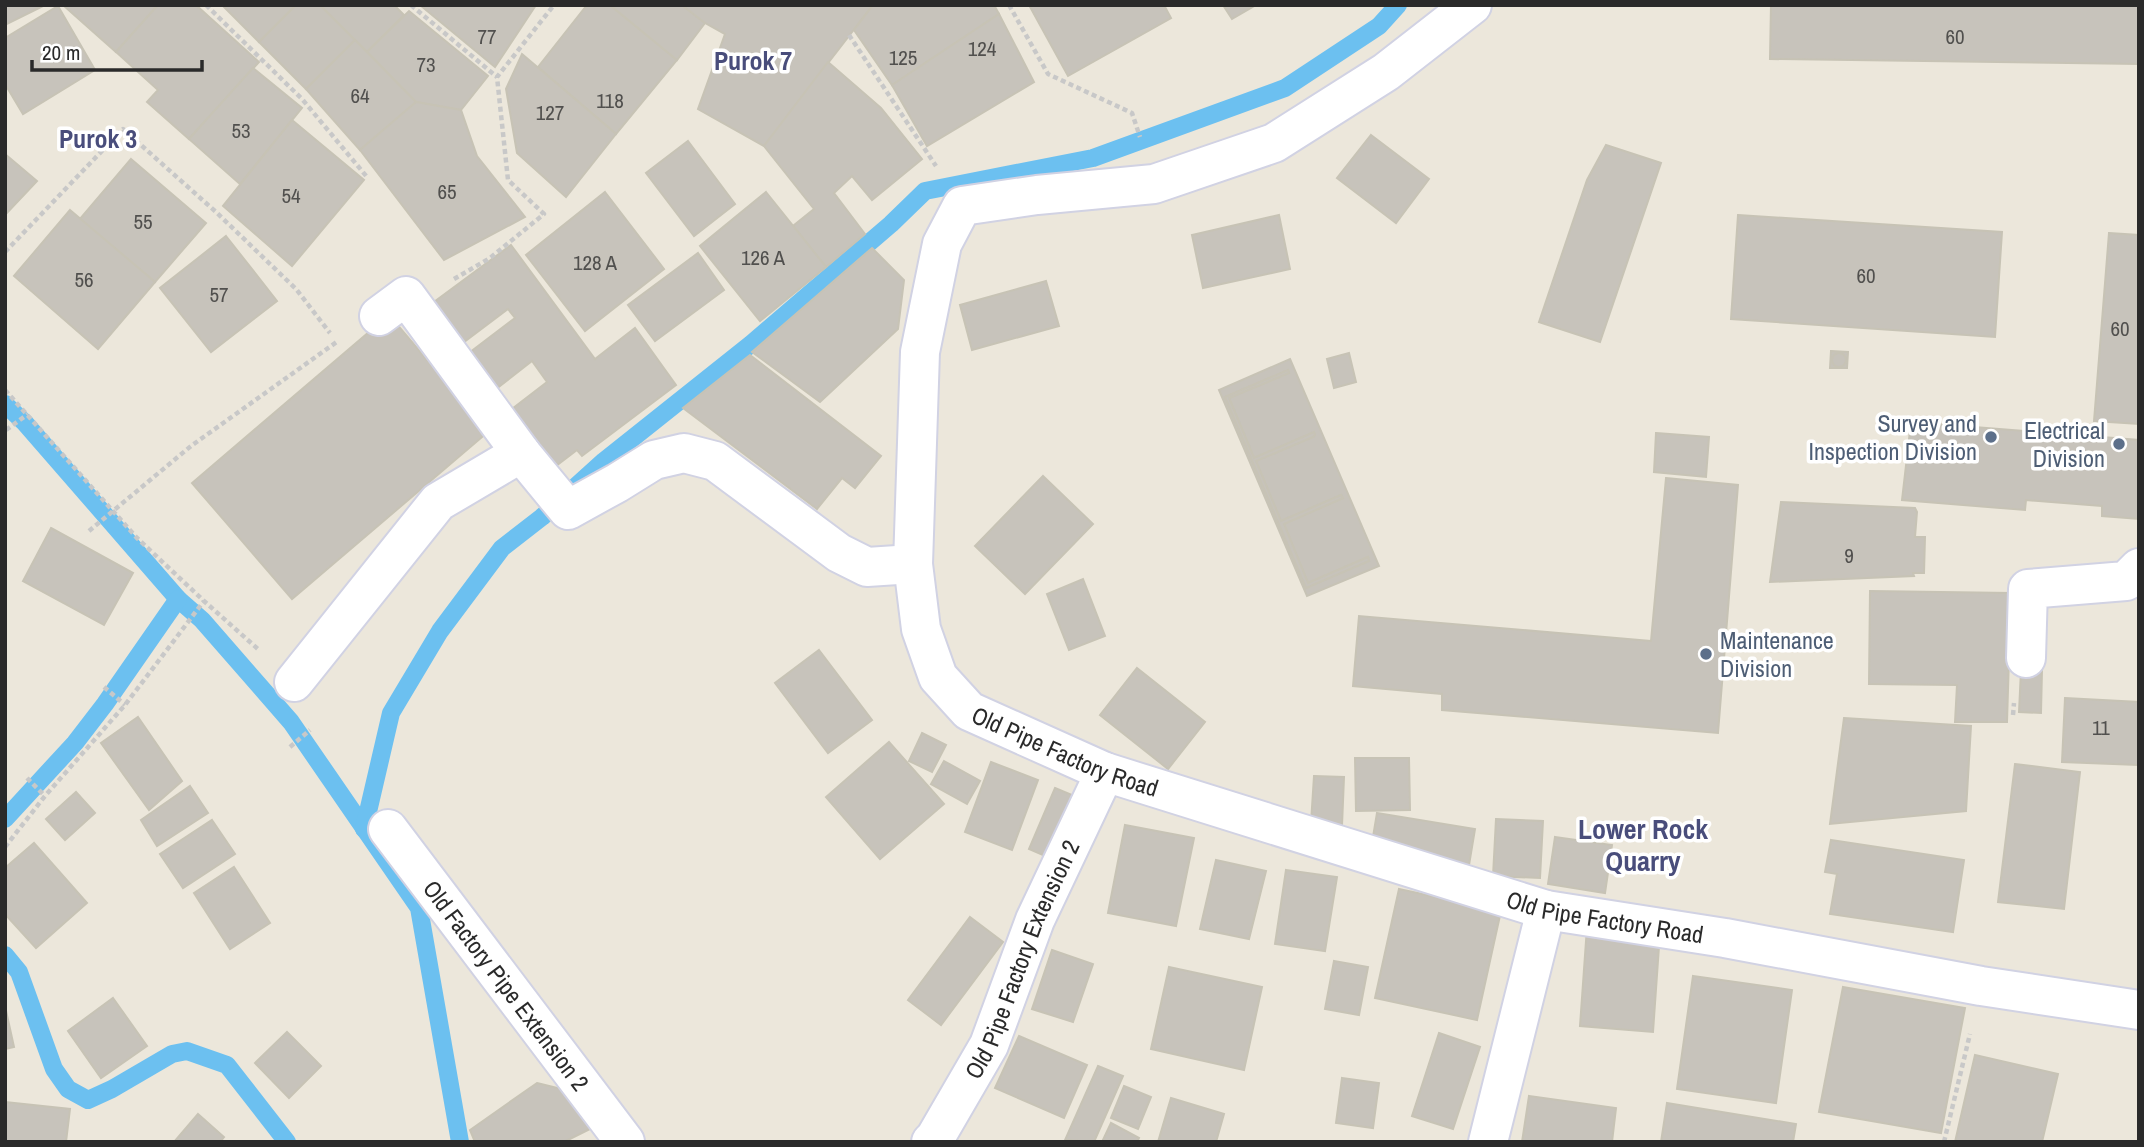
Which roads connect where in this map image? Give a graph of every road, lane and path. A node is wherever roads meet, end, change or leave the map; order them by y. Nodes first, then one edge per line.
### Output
1 (206, 5) edge
2 (411, 5) edge
3 (554, 5) edge
4 (1009, 5) edge
5 (1472, 5) edge
6 (849, 35) dead end
7 (497, 77) junction
8 (1136, 123) dead end
9 (932, 160) dead end
10 (367, 177) dead end
11 (5, 252) edge
12 (393, 306) junction
13 (337, 342) junction
14 (5, 390) edge
15 (28, 414) junction
16 (6, 430) edge
17 (521, 453) junction
18 (111, 513) junction
19 (89, 531) dead end
20 (913, 564) junction
21 (2139, 568) edge
22 (204, 601) junction
23 (2026, 658) dead end
24 (294, 682) junction
25 (104, 687) dead end
26 (125, 705) junction
27 (289, 747) dead end
28 (1105, 772) junction
29 (27, 778) dead end
30 (45, 796) junction
31 (388, 829) dead end
32 (5, 848) edge
33 (1546, 910) junction
34 (1981, 986) junction
35 (2139, 1010) edge
36 (937, 1140) edge
37 (625, 1142) edge
38 (1488, 1142) edge
39 (1944, 1142) edge

1 - 10 path
2 - 7 path
3 - 7 path
4 - 8 path
5 - 20 street, Old Pipe Factory Road
6 - 9 path
7 - 12 path
11 - 13 path
12 - 13 path
12 - 17 street
13 - 18 path
14 - 15 path
15 - 16 path
15 - 18 path
17 - 20 street
17 - 24 street
18 - 19 path
18 - 22 path
20 - 28 street, Old Pipe Factory Road
21 - 23 street
22 - 24 path
22 - 26 path
24 - 27 path
25 - 26 path
26 - 30 path
28 - 33 street, Old Pipe Factory Road
28 - 36 street, Old Pipe Factory Extension 2
29 - 30 path
30 - 32 path
31 - 37 street, Old Factory Pipe Extension 2
33 - 34 street, Old Pipe Factory Road
33 - 38 street
34 - 35 street, Old Pipe Factory Road
34 - 39 path

